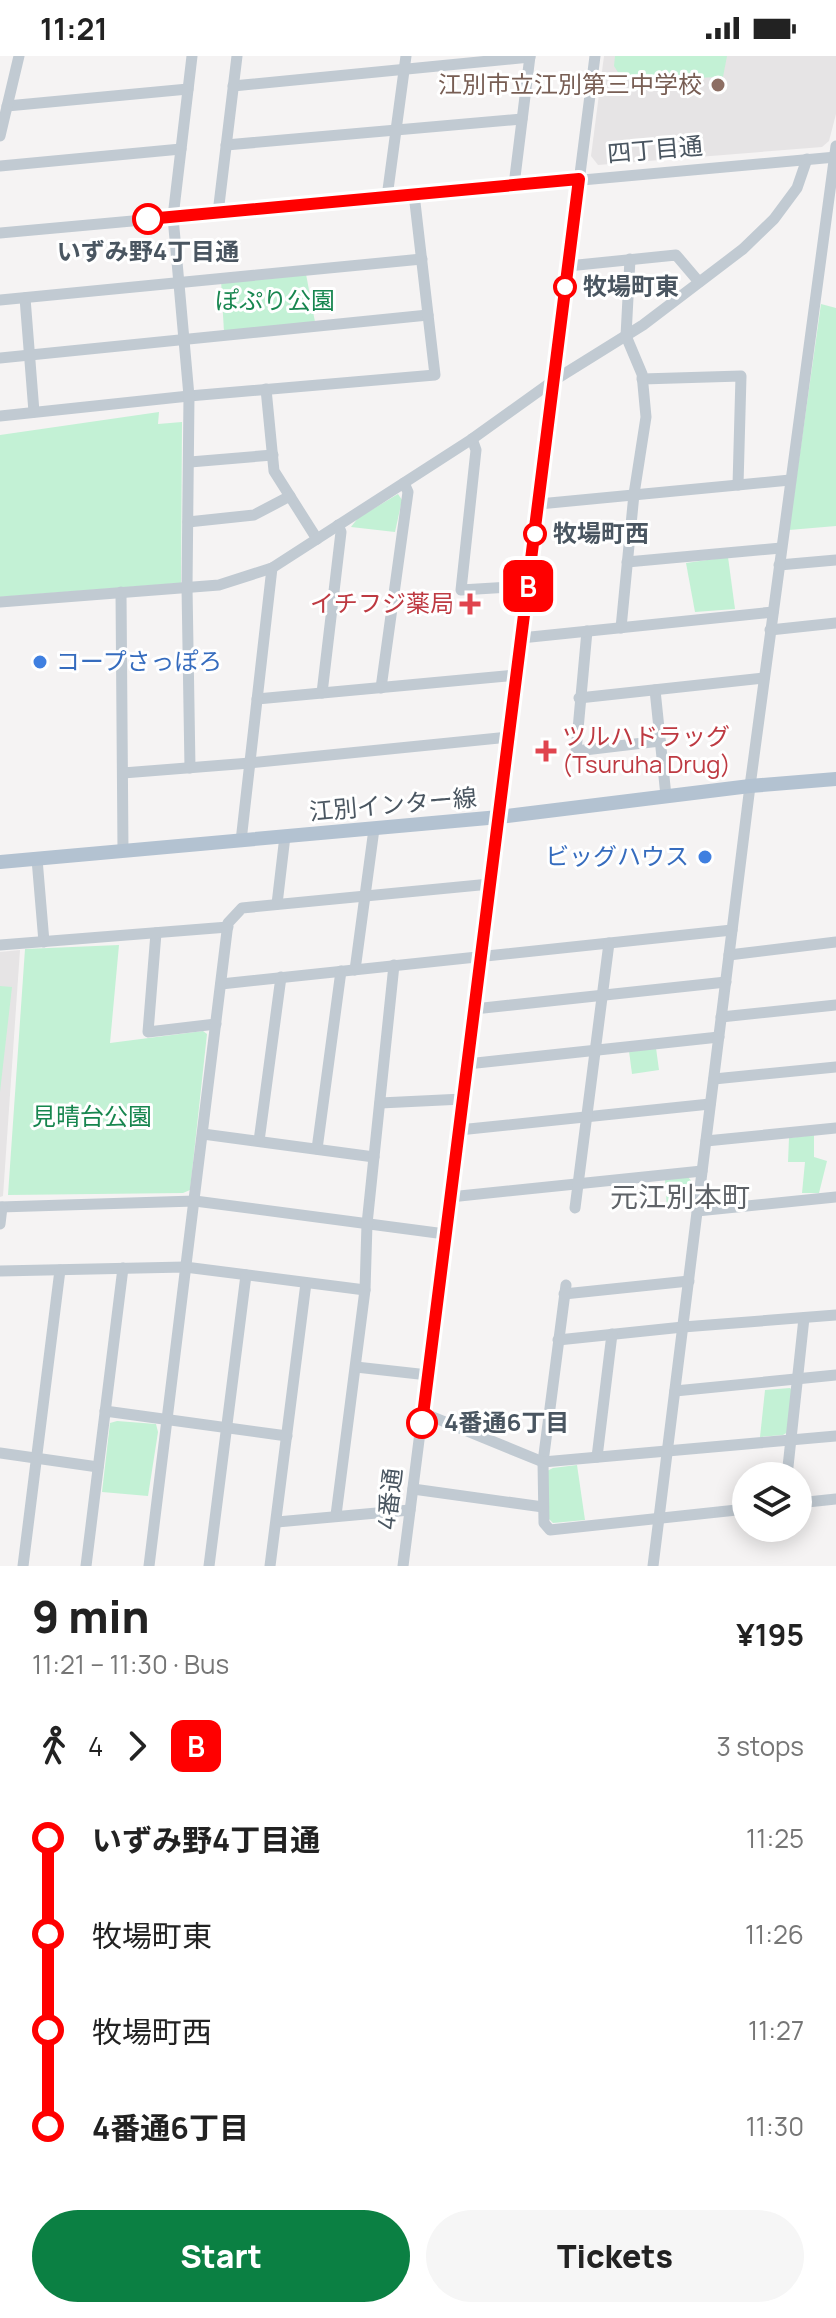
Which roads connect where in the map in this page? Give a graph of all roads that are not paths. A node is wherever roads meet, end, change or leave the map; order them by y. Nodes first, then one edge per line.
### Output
1 (19, 56) edge
2 (192, 56) edge
3 (237, 56) edge
4 (595, 56) edge
5 (530, 57) edge
6 (406, 62) edge
7 (233, 86) junction
8 (188, 89) junction
9 (7, 106) junction
10 (522, 119) junction
11 (396, 129) junction
12 (0, 136) edge
13 (226, 145) junction
14 (181, 149) junction
15 (835, 153) edge
16 (807, 159) junction
17 (0, 166) edge
18 (579, 179) junction
19 (514, 185) junction
20 (414, 194) junction
21 (387, 197) junction
22 (218, 213) junction
23 (173, 217) junction
24 (0, 233) edge
25 (422, 259) junction
26 (630, 259) junction
27 (568, 266) junction
28 (179, 282) junction
29 (699, 282) junction
30 (25, 298) junction
31 (0, 300) edge
32 (428, 315) junction
33 (626, 336) junction
34 (184, 340) junction
35 (30, 355) junction
36 (0, 358) edge
37 (642, 379) junction
38 (553, 381) junction
39 (266, 389) junction
40 (189, 396) junction
41 (34, 412) junction
42 (0, 416) edge
43 (472, 439) junction
44 (273, 455) junction
45 (190, 462) junction
46 (790, 480) junction
47 (404, 483) junction
48 (738, 485) junction
49 (634, 494) junction
50 (290, 496) junction
51 (539, 504) junction
52 (188, 522) junction
53 (338, 525) junction
54 (317, 539) junction
55 (781, 548) junction
56 (836, 560) edge
57 (627, 562) junction
58 (779, 565) junction
59 (272, 568) junction
60 (528, 586) junction
61 (187, 587) junction
62 (121, 592) junction
63 (0, 602) edge
64 (773, 612) junction
65 (836, 623) edge
66 (621, 628) junction
67 (770, 630) junction
68 (587, 631) junction
69 (521, 638) junction
70 (517, 675) junction
71 (764, 678) junction
72 (381, 688) junction
73 (655, 690) junction
74 (322, 693) junction
75 (579, 698) junction
76 (257, 699) junction
77 (509, 737) junction
78 (660, 741) junction
79 (250, 763) junction
80 (190, 768) junction
81 (123, 773) junction
82 (836, 779) edge
83 (750, 786) junction
84 (666, 796) junction
85 (499, 817) junction
86 (374, 829) junction
87 (285, 836) junction
88 (241, 841) junction
89 (123, 851) junction
90 (37, 859) junction
91 (0, 862) edge
92 (490, 884) junction
93 (364, 896) junction
94 (277, 904) junction
95 (228, 927) junction
96 (732, 930) junction
97 (156, 933) junction
98 (44, 942) junction
99 (836, 942) edge
100 (609, 943) junction
101 (0, 945) edge
102 (729, 955) junction
103 (481, 956) junction
104 (394, 965) junction
105 (355, 970) junction
106 (341, 971) junction
107 (281, 977) junction
108 (726, 982) junction
109 (221, 984) junction
110 (602, 994) junction
111 (836, 1005) edge
112 (474, 1009) junction
113 (721, 1017) junction
114 (216, 1024) junction
115 (719, 1037) junction
116 (595, 1050) junction
117 (467, 1064) junction
118 (836, 1067) edge
119 (714, 1079) junction
120 (463, 1099) junction
121 (380, 1103) junction
122 (710, 1104) junction
123 (586, 1117) junction
124 (836, 1128) edge
125 (459, 1130) junction
126 (203, 1134) junction
127 (259, 1141) junction
128 (706, 1141) junction
129 (317, 1149) junction
130 (374, 1157) junction
131 (702, 1171) junction
132 (578, 1183) junction
133 (450, 1197) junction
134 (836, 1197) edge
135 (195, 1201) junction
136 (1, 1207) edge
137 (575, 1208) dead end
138 (697, 1211) junction
139 (0, 1224) edge
140 (367, 1224) junction
141 (445, 1234) junction
142 (185, 1267) junction
143 (123, 1268) junction
144 (60, 1270) junction
145 (0, 1271) edge
146 (246, 1275) junction
147 (689, 1281) junction
148 (306, 1283) junction
149 (365, 1290) junction
150 (836, 1315) edge
151 (804, 1318) junction
152 (683, 1327) junction
153 (612, 1334) junction
154 (558, 1340) junction
155 (356, 1367) junction
156 (428, 1375) junction
157 (836, 1375) edge
158 (798, 1379) junction
159 (675, 1391) junction
160 (105, 1411) junction
161 (423, 1413) junction
162 (166, 1419) junction
163 (227, 1428) junction
164 (287, 1436) junction
165 (836, 1436) edge
166 (791, 1441) junction
167 (668, 1451) junction
168 (0, 1453) edge
169 (597, 1457) junction
170 (37, 1459) junction
171 (543, 1462) junction
172 (789, 1462) edge
173 (98, 1467) junction
174 (413, 1489) junction
175 (836, 1499) edge
176 (812, 1502) edge
177 (543, 1507) junction
178 (410, 1510) junction
179 (732, 1511) edge
180 (336, 1515) junction
181 (659, 1519) junction
182 (277, 1522) junction
183 (23, 1566) edge
184 (86, 1566) edge
185 (149, 1566) edge
186 (209, 1566) edge
187 (270, 1566) edge
188 (403, 1566) edge
189 (653, 1566) edge

1 - 9 street
2 - 8 street
3 - 7 street
4 - 18 street, 4番通
5 - 6 street
5 - 10 street
6 - 7 street
6 - 11 street
7 - 13 street
8 - 9 street
8 - 14 street
9 - 12 street
10 - 11 street
10 - 19 street
11 - 13 street
11 - 21 street
13 - 22 street
14 - 17 street
14 - 23 street
15 - 16 street, 四丁目通
15 - 46 street
16 - 18 street, 四丁目通
16 - 29 street
18 - 19 street, 四丁目通
18 - 27 street, 4番通
19 - 20 street, 四丁目通
20 - 21 street, 四丁目通
20 - 25 street
21 - 22 street, 四丁目通
22 - 23 street, 四丁目通
23 - 24 street, 四丁目通
23 - 28 street
25 - 28 street
25 - 32 street
26 - 27 street
26 - 29 street
26 - 33 street
27 - 38 street, 4番通
28 - 30 street
28 - 34 street
29 - 33 street
30 - 31 street
30 - 35 street
32 - 34 street
32 - 39 street
33 - 37 street
33 - 38 street
34 - 35 street
34 - 40 street
35 - 36 street
35 - 41 street
37 - 48 street
37 - 49 street
38 - 43 street
38 - 51 street, 4番通
39 - 40 street
39 - 44 street
40 - 41 street
40 - 45 street
41 - 42 street
43 - 47 street
43 - 60 street
44 - 45 street
44 - 50 street
45 - 52 street
46 - 48 street
46 - 55 street
47 - 53 street
47 - 72 street
48 - 49 street
49 - 51 street
49 - 57 street
50 - 52 street
50 - 54 street
51 - 60 street, 4番通
52 - 61 street
53 - 54 street
53 - 74 street
54 - 59 street
55 - 57 street
55 - 58 street
56 - 58 street
57 - 66 street
58 - 64 street
59 - 61 street
59 - 76 street
60 - 69 street, 4番通
61 - 62 street
61 - 80 street
62 - 63 street
62 - 81 street
64 - 66 street
64 - 67 street
65 - 67 street
66 - 68 street
67 - 71 street
68 - 69 street
68 - 75 street
69 - 70 street, 4番通
70 - 72 street
70 - 77 street, 4番通
71 - 73 street
71 - 83 street
72 - 74 street
73 - 75 street
73 - 78 street
74 - 76 street
75 - 78 street
76 - 79 street
77 - 79 street
77 - 85 street, 4番通
78 - 84 street
79 - 80 street
79 - 88 street
80 - 81 street
81 - 89 street
82 - 83 main road, 江別インター線
83 - 84 main road, 江別インター線
83 - 96 street
84 - 85 main road, 江別インター線
85 - 86 main road, 江別インター線
85 - 92 street, 4番通
86 - 87 main road, 江別インター線
86 - 93 street
87 - 88 main road, 江別インター線
87 - 94 street
88 - 89 main road, 江別インター線
89 - 90 main road, 江別インター線
90 - 91 main road, 江別インター線
90 - 98 street
92 - 93 street
92 - 103 street, 4番通
93 - 94 street
93 - 105 street
94 - 95 street
95 - 97 street
95 - 109 street
96 - 100 street
96 - 102 street
97 - 98 street
97 - 114 street
98 - 101 street
99 - 102 street
100 - 103 street
100 - 110 street
102 - 108 street
103 - 104 street
103 - 112 street, 4番通
104 - 105 street
104 - 121 street
105 - 106 street
106 - 107 street
106 - 129 street
107 - 109 street
107 - 127 street
108 - 110 street
108 - 113 street
109 - 114 street
110 - 112 street
110 - 116 street
111 - 113 street
112 - 117 street, 4番通
113 - 115 street
114 - 126 street
115 - 116 street
115 - 119 street
116 - 117 street
116 - 123 street
117 - 120 street, 4番通
118 - 119 street
119 - 122 street
120 - 121 street
120 - 125 street, 4番通
121 - 130 street
122 - 123 street
122 - 128 street
123 - 125 street
123 - 132 street
124 - 128 street
125 - 133 street, 4番通
126 - 127 street
126 - 135 street
127 - 129 street
128 - 131 street
129 - 130 street
130 - 140 street
131 - 132 street
131 - 138 street
132 - 133 street
132 - 137 street
133 - 141 street, 4番通
134 - 138 street
135 - 136 street
135 - 140 street
135 - 142 street
136 - 139 street
138 - 147 street
140 - 141 street
140 - 149 street
141 - 156 street, 4番通
142 - 143 street
142 - 146 street
142 - 162 street
143 - 144 street
143 - 160 street
144 - 145 street
144 - 170 street
146 - 148 street
146 - 163 street
147 - 152 street
147 - 154 street
148 - 149 street
148 - 164 street
149 - 155 street
150 - 151 street
151 - 152 street
151 - 158 street
152 - 153 street
152 - 159 street
153 - 154 street
153 - 169 street
154 - 171 street
155 - 156 street
155 - 180 street
156 - 161 street, 4番通
157 - 158 street
158 - 159 street
158 - 166 street
159 - 167 street
160 - 162 street
160 - 173 street
161 - 171 street
161 - 174 street, 4番通
162 - 163 street
162 - 185 street
163 - 164 street
163 - 186 street
164 - 182 street
165 - 166 street
166 - 167 street
166 - 172 street
167 - 169 street
167 - 181 street
168 - 170 street
169 - 171 street
170 - 173 street
170 - 183 street
171 - 177 street
173 - 184 street
174 - 177 street
174 - 178 street, 4番通
175 - 176 street
177 - 181 street
178 - 180 street
178 - 188 street, 4番通
179 - 181 street
180 - 182 street
181 - 189 street
182 - 187 street

